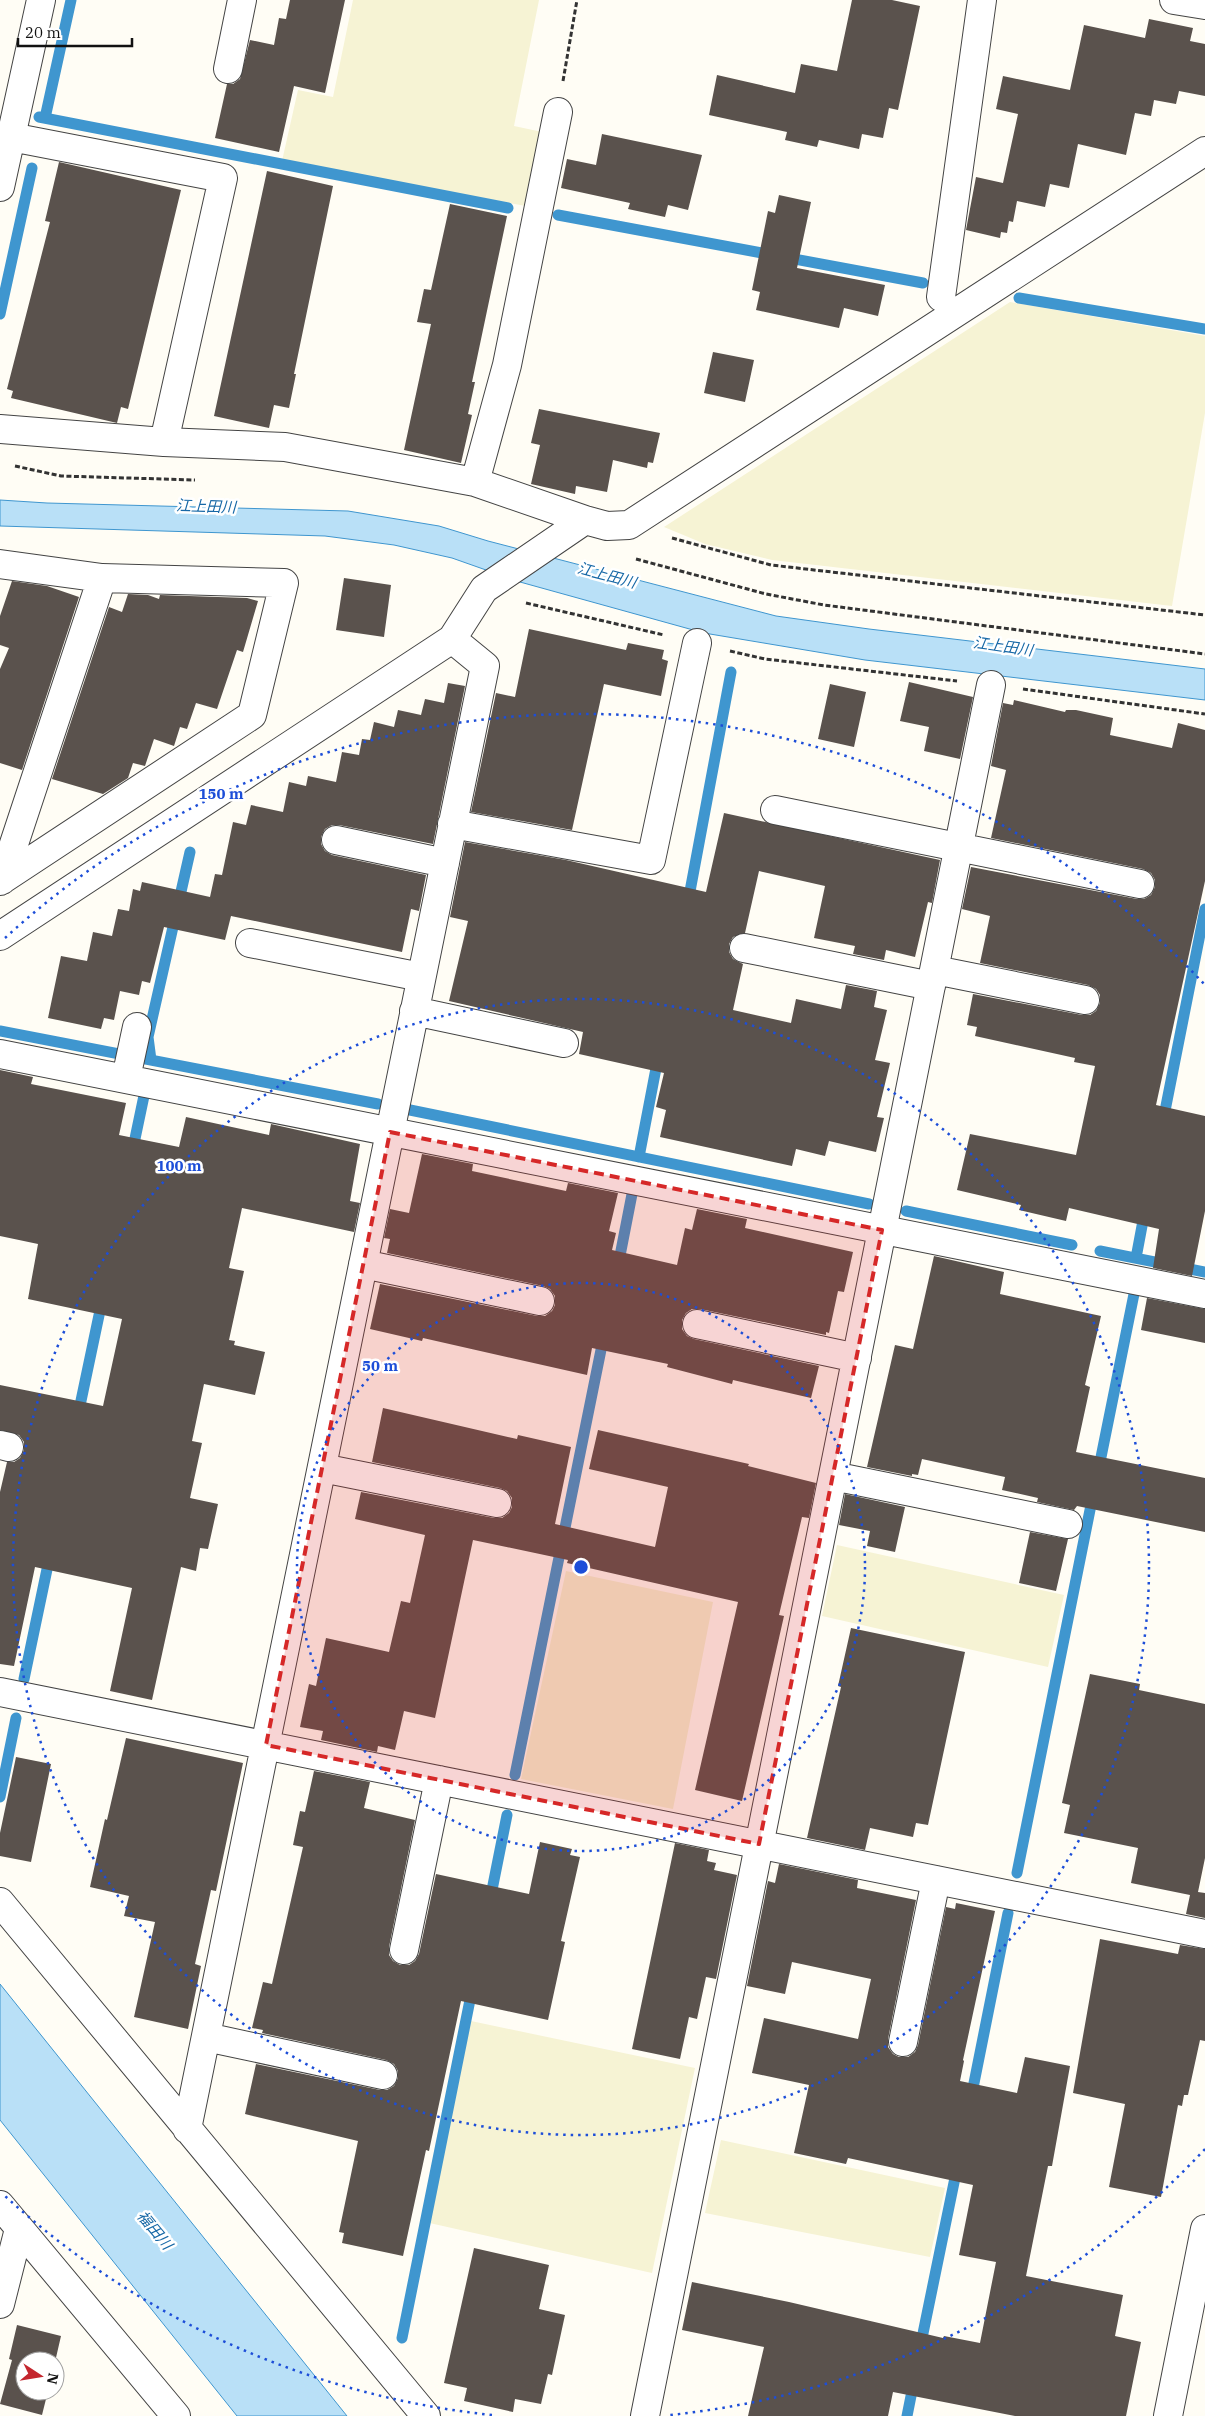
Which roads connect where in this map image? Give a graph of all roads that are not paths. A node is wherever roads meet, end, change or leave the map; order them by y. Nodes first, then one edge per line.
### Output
1 (42, 0) edge
2 (242, 0) edge
3 (982, 0) edge
4 (1174, 0) edge
5 (1205, 5) edge
6 (228, 68) dead end
7 (558, 112) road end
8 (11, 137) junction
9 (1205, 151) edge
10 (0, 187) edge
11 (941, 297) dead end
12 (0, 429) edge
13 (164, 442) junction
14 (475, 482) junction
15 (585, 520) junction
16 (0, 564) edge
17 (102, 578) junction
18 (452, 639) junction
19 (697, 643) road end
20 (991, 685) road end
21 (775, 810) dead end
22 (452, 824) junction
23 (336, 840) dead end
24 (958, 848) junction
25 (445, 864) junction
26 (1, 881) edge
27 (1140, 884) dead end
28 (0, 936) edge
29 (250, 943) dead end
30 (744, 948) dead end
31 (421, 976) junction
32 (933, 978) junction
33 (1085, 1000) dead end
34 (414, 1011) junction
35 (564, 1043) dead end
36 (0, 1054) edge
37 (390, 1132) junction
38 (882, 1230) junction
39 (363, 1264) junction
40 (1205, 1294) edge
41 (540, 1301) dead end
42 (697, 1324) dead end
43 (856, 1358) junction
44 (322, 1468) junction
45 (833, 1476) junction
46 (497, 1503) dead end
47 (1068, 1524) dead end
48 (0, 1692) edge
49 (266, 1745) junction
50 (439, 1780) junction
51 (759, 1844) junction
52 (936, 1880) junction
53 (0, 1902) edge
54 (1205, 1934) edge
55 (404, 1950) dead end
56 (206, 2037) junction
57 (903, 2042) dead end
58 (383, 2075) dead end
59 (187, 2129) junction
60 (0, 2206) edge
61 (19, 2229) junction
62 (1205, 2229) edge
63 (0, 2304) edge
64 (176, 2416) edge
65 (426, 2416) edge
66 (645, 2416) edge
67 (1168, 2416) edge

1 - 8 street
2 - 6 street
3 - 11 street
4 - 5 street
7 - 14 street
8 - 10 street
8 - 13 street
9 - 15 street
12 - 13 street
13 - 14 street
14 - 15 street
15 - 18 street
16 - 17 street
17 - 26 street
17 - 26 street
18 - 22 street
18 - 28 street
19 - 22 street
20 - 24 street
21 - 24 street
22 - 25 street
23 - 25 street
24 - 27 street
24 - 32 street
25 - 31 street
29 - 31 street
30 - 32 street
31 - 34 street
32 - 33 street
32 - 38 street
34 - 35 street
34 - 37 street
36 - 37 street
37 - 38 street
37 - 39 street
38 - 40 street
38 - 43 street
39 - 41 street
39 - 44 street
42 - 43 street
43 - 45 street
44 - 46 street
44 - 49 street
45 - 47 street
45 - 51 street
48 - 49 street
49 - 50 street
49 - 56 street
50 - 51 street
50 - 55 street
51 - 52 street
51 - 66 street
52 - 54 street
52 - 57 street
53 - 59 street
56 - 58 street
56 - 59 street
59 - 65 street
60 - 61 street
61 - 63 street
61 - 64 street
62 - 67 street

